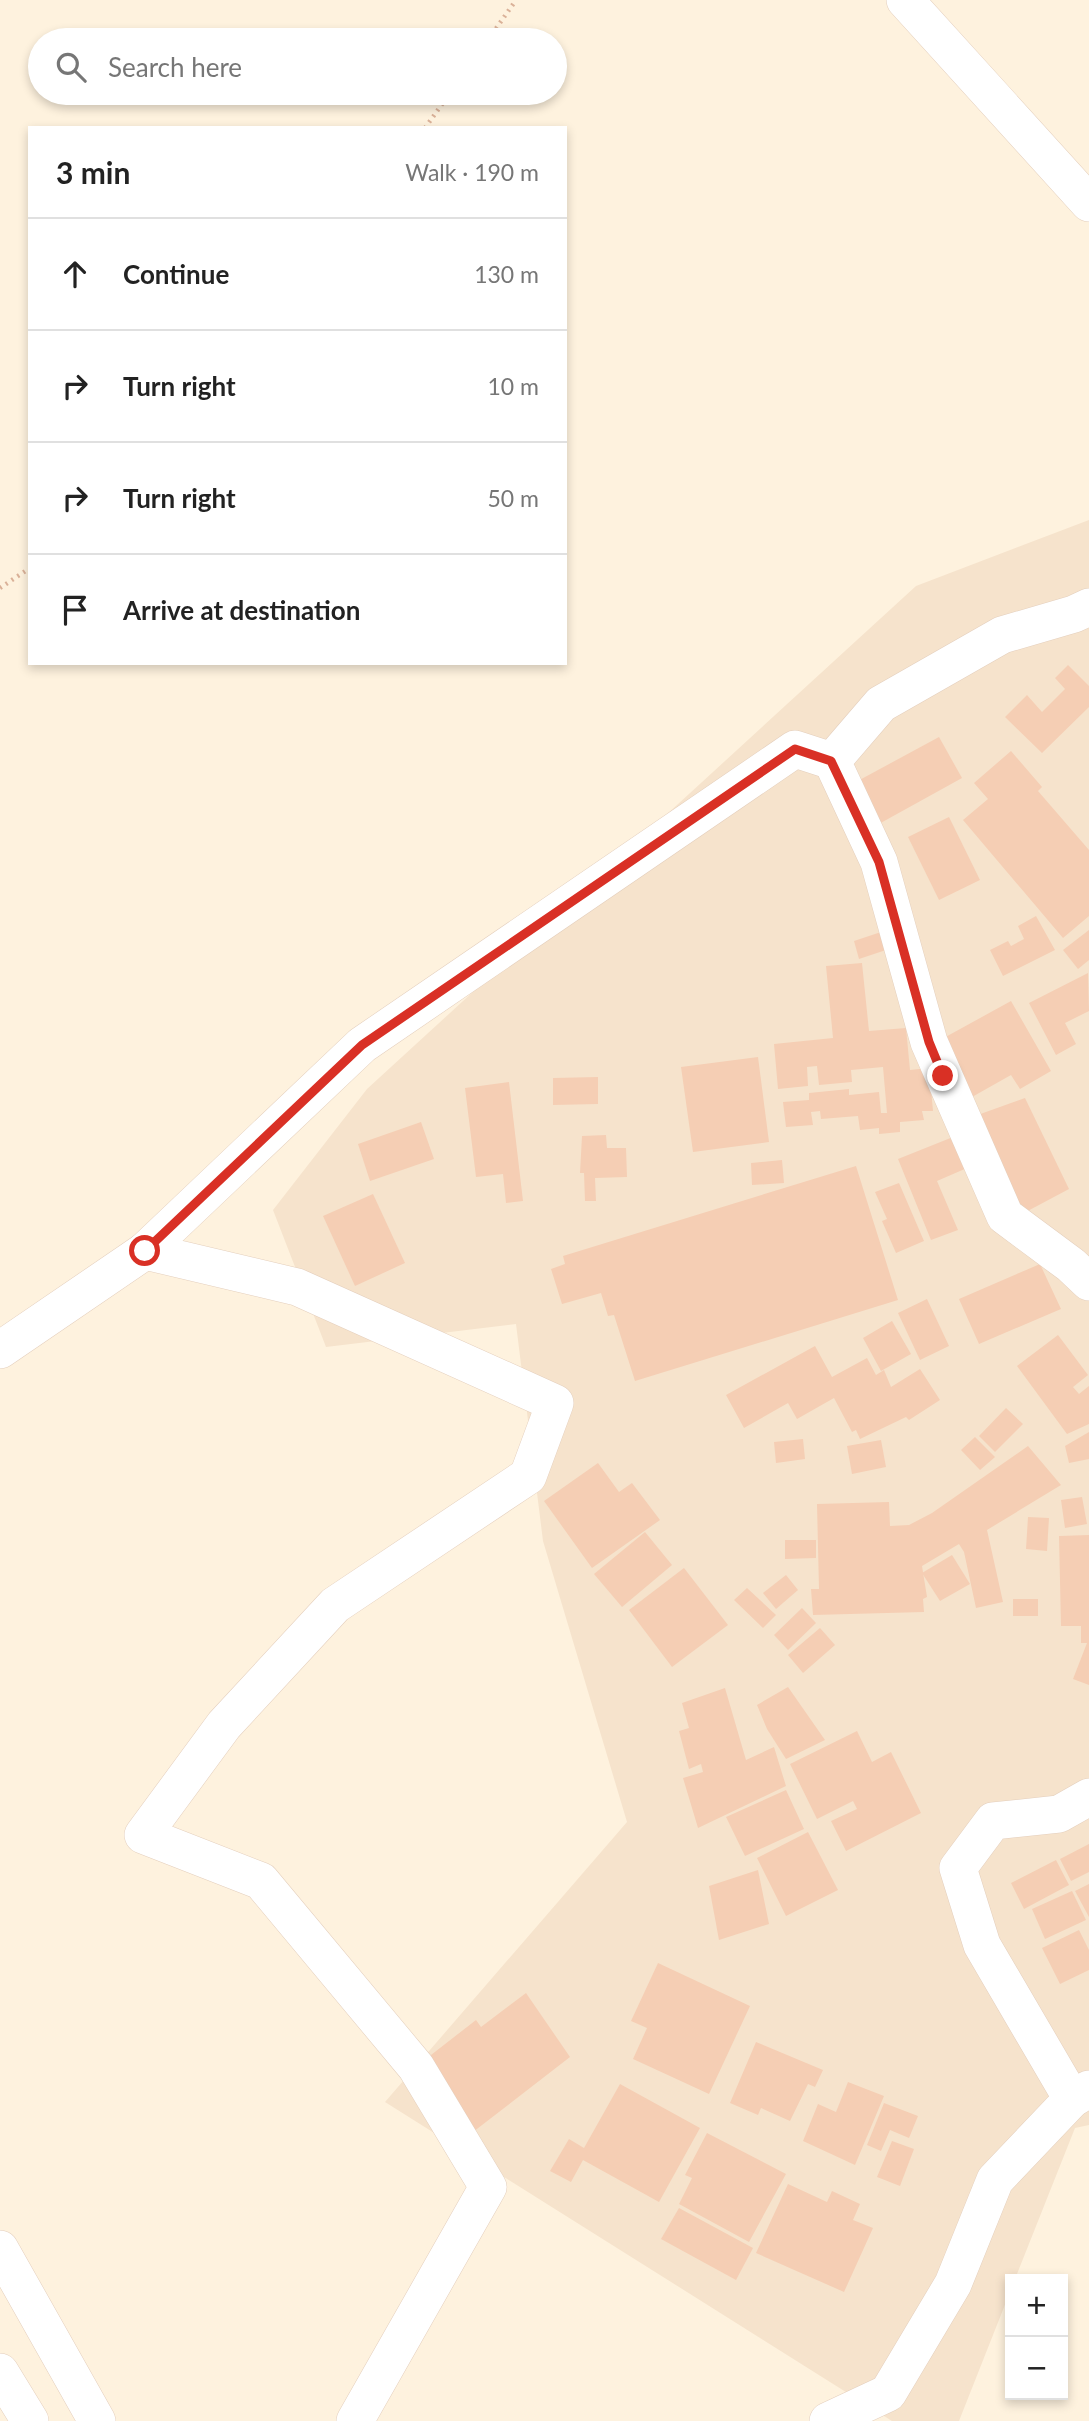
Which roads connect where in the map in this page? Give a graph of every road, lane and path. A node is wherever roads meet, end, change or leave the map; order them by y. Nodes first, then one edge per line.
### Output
1 (516, 0) edge
2 (905, 0) edge
3 (496, 28) edge
4 (441, 105) edge
5 (426, 126) edge
6 (1089, 203) edge
7 (28, 569) edge
8 (0, 588) edge
9 (1089, 607) edge
10 (831, 761) junction
11 (145, 1251) junction
12 (1089, 1282) edge
13 (0, 1350) edge
14 (1089, 1797) edge
15 (1081, 2094) edge
16 (0, 2249) edge
17 (0, 2372) edge
18 (21, 2416) edge
19 (97, 2421) edge
20 (355, 2421) edge
21 (828, 2421) edge

1 - 3 path
2 - 6 street
4 - 5 path
7 - 8 path
9 - 10 street
10 - 11 street
10 - 12 street
11 - 13 street
11 - 20 street
14 - 15 street
15 - 21 street
16 - 19 street
17 - 18 street

